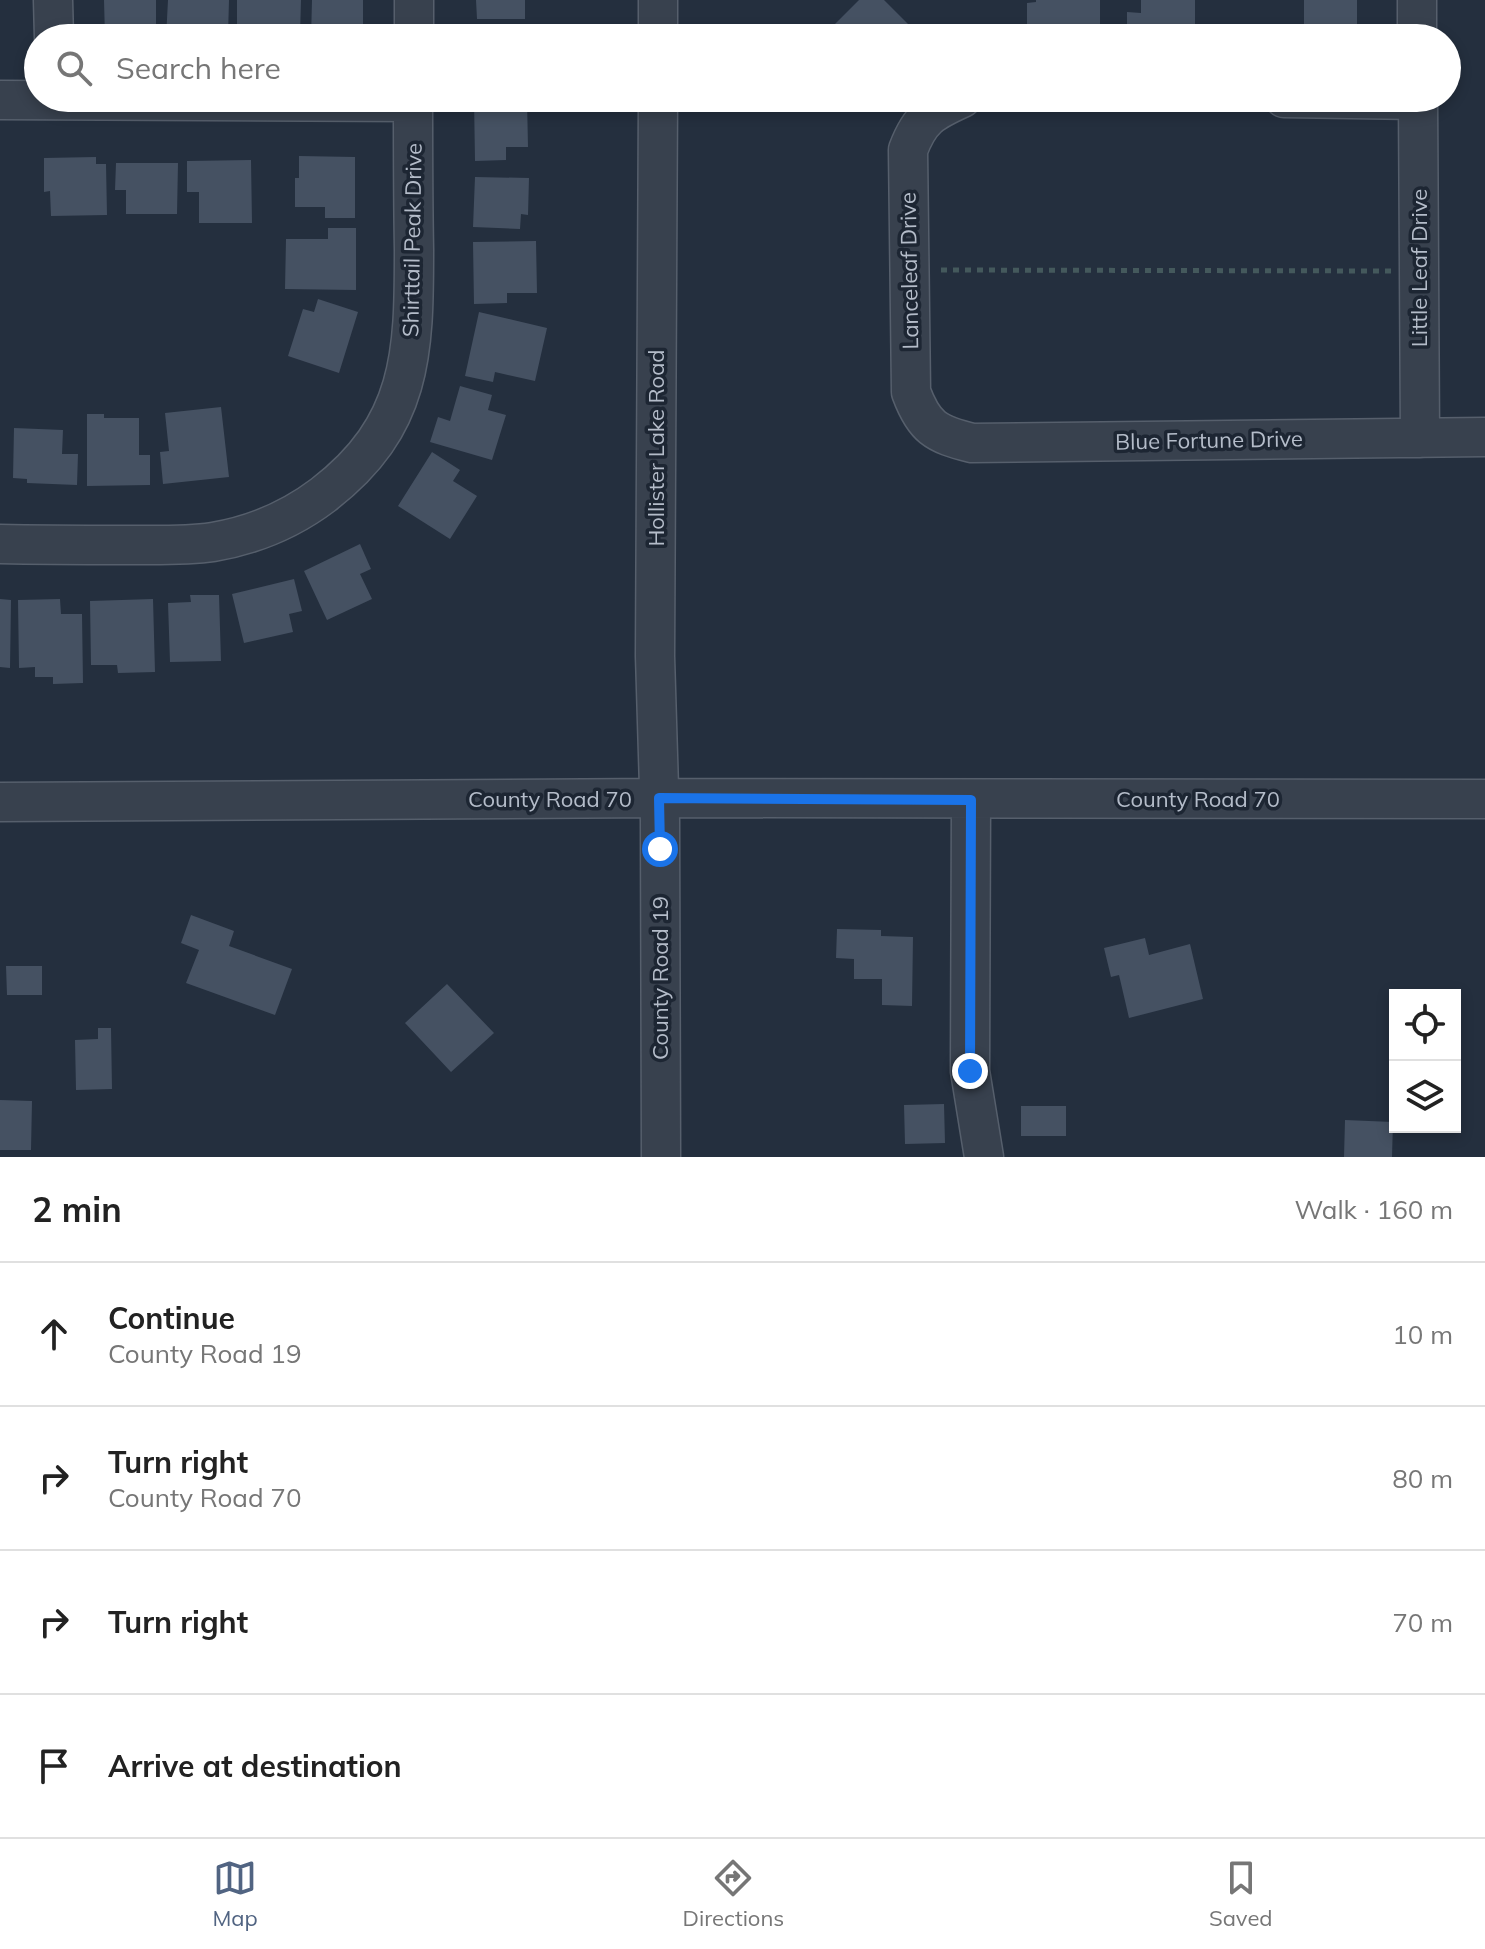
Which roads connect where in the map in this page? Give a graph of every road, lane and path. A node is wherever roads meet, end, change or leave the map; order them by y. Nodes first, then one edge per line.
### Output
1 (53, 0) edge
2 (414, 0) edge
3 (658, 0) edge
4 (1417, 0) edge
5 (54, 24) edge
6 (414, 24) edge
7 (658, 24) edge
8 (1417, 24) edge
9 (0, 100) edge
10 (24, 100) edge
11 (413, 112) edge
12 (658, 112) edge
13 (937, 112) edge
14 (1418, 112) edge
15 (936, 270) dead end
16 (1396, 271) dead end
17 (936, 431) joint
18 (1485, 437) edge
19 (1420, 438) junction
20 (0, 544) edge
21 (659, 798) junction
22 (1485, 799) edge
23 (971, 800) junction
24 (0, 802) edge
25 (661, 1157) edge
26 (984, 1157) edge

1 - 5 street
2 - 6 street
3 - 7 street
4 - 8 street
9 - 10 street, Shirttail Peak Drive
11 - 20 street, Shirttail Peak Drive
12 - 21 street, Hollister Lake Road
13 - 17 street, Lanceleaf Drive
14 - 19 street, Little Leaf Drive
15 - 16 path
17 - 19 street, Blue Fortune Drive
18 - 19 street, Blue Fortune Drive
21 - 23 street, County Road 70
21 - 24 street, County Road 70
21 - 25 street, County Road 19
22 - 23 street, County Road 70
23 - 26 street

